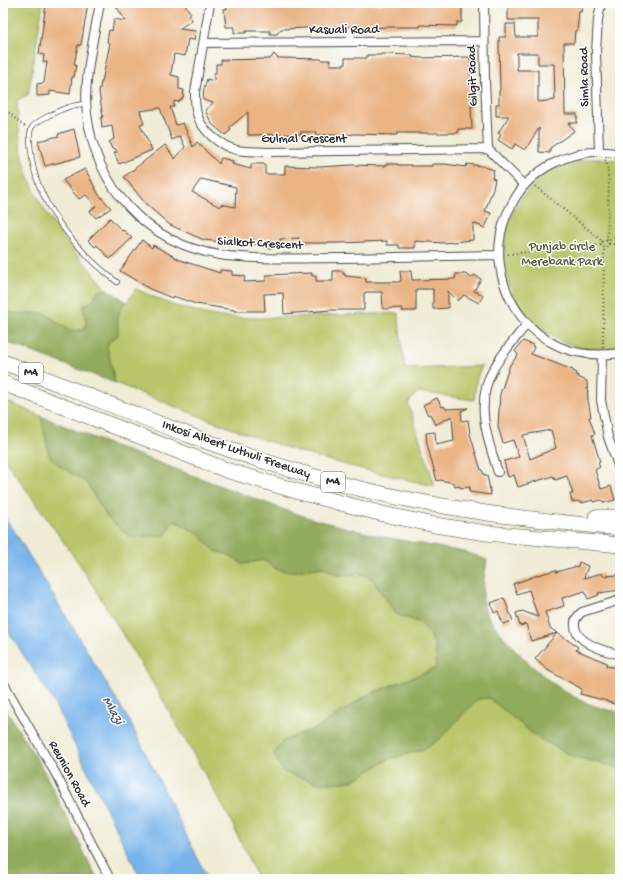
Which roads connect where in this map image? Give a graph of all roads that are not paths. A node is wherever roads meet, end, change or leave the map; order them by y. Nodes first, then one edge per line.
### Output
1 (100, 3) edge
2 (210, 3) edge
3 (484, 3) edge
4 (601, 3) edge
5 (484, 41) junction
6 (204, 43) junction
7 (87, 103) junction
8 (488, 149) junction
9 (620, 154) edge
10 (602, 155) junction
11 (524, 186) junction
12 (498, 255) junction
13 (117, 282) dead end
14 (527, 324) junction
15 (620, 353) edge
16 (602, 355) junction
17 (3, 362) edge
18 (3, 383) edge
19 (620, 471) edge
20 (498, 472) dead end
21 (620, 517) edge
22 (553, 522) junction
23 (620, 528) edge
24 (486, 533) junction
25 (620, 545) edge
26 (620, 555) edge
27 (620, 600) edge
28 (620, 654) edge
29 (3, 682) edge
30 (110, 879) edge

1 - 7 street, Sialkot Crescent
2 - 6 street, Gulmal Crescent
3 - 5 street, Gilgit Road
4 - 10 street, Simla Road
5 - 6 street, Kasuali Road
5 - 8 street, Gilgit Road
6 - 8 street, Gulmal Crescent
7 - 12 street, Sialkot Crescent
7 - 13 lane
8 - 11 street
9 - 10 street
10 - 11 street
11 - 12 street
12 - 14 street
14 - 16 street
14 - 20 street
15 - 16 street
16 - 19 street
17 - 22 highway, Inkosi Albert Luthuli Freeway / M4
18 - 24 highway, Inkosi Albert Luthuli Freeway / M4
21 - 22 highway
22 - 23 highway, Inkosi Albert Luthuli Freeway / M4
24 - 25 highway, Inkosi Albert Luthuli Freeway / M4
24 - 26 highway
27 - 28 street
29 - 30 street, Reunion Road

